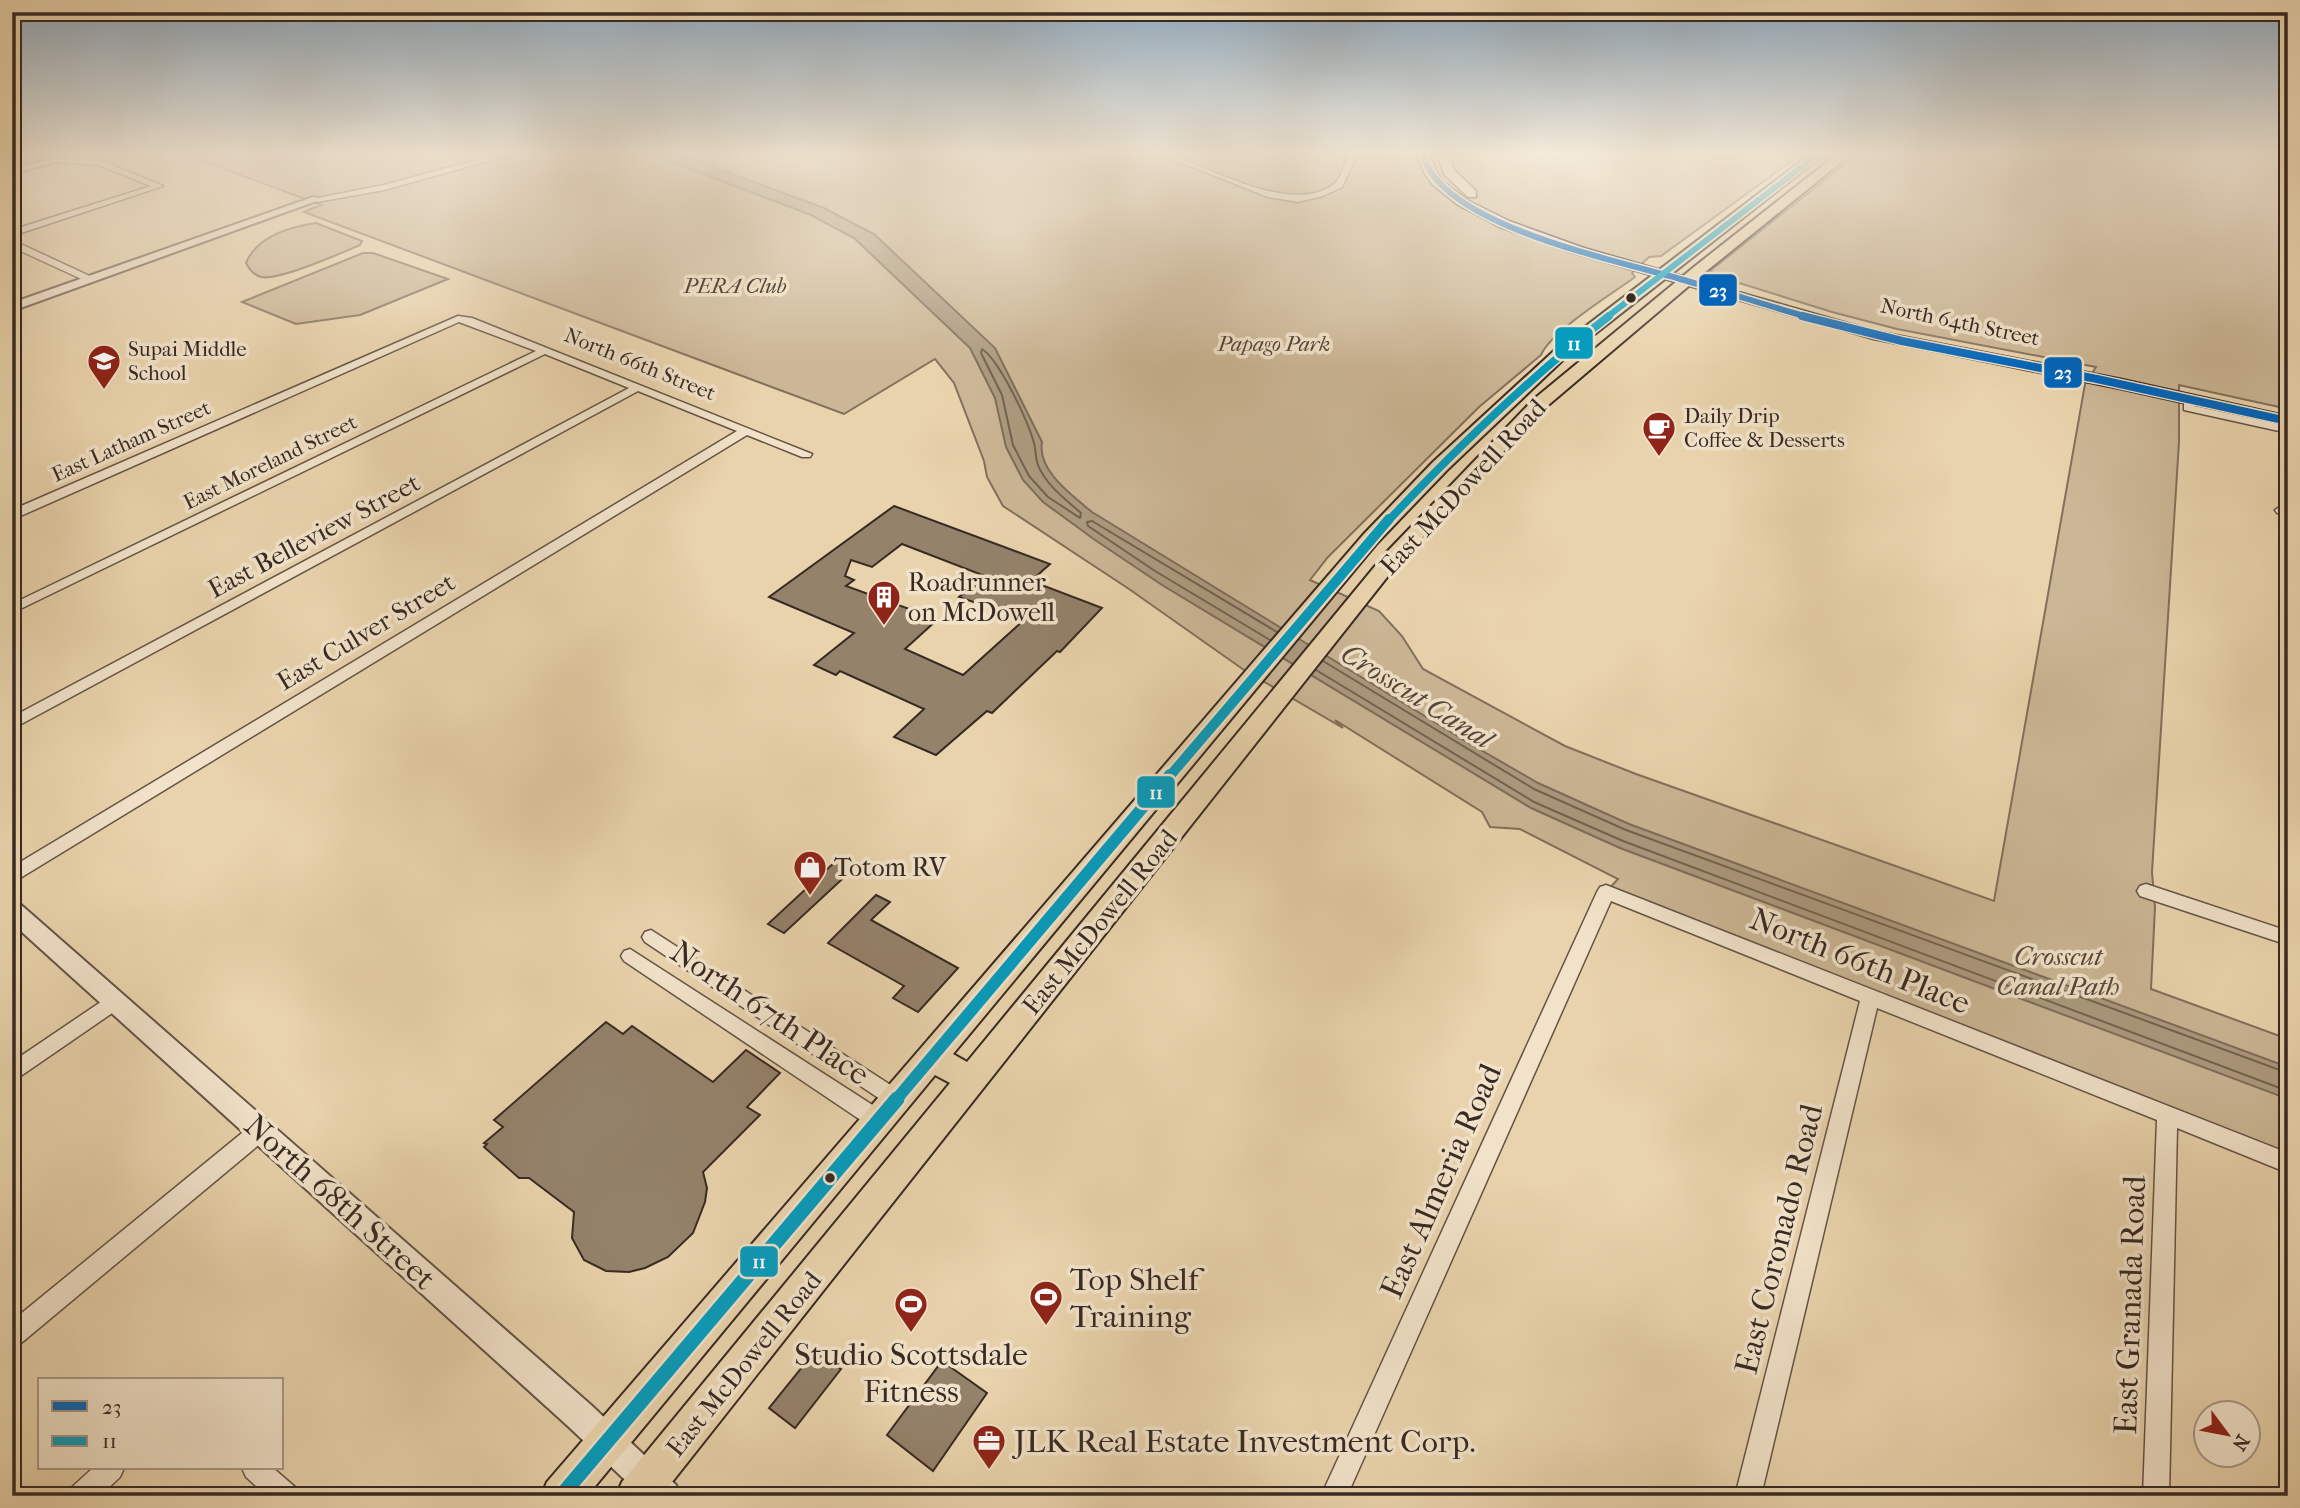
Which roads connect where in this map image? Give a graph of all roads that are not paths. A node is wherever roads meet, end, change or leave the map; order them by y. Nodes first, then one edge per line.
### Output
1 (36, 225) edge
2 (245, 225) edge
3 (1508, 225) edge
4 (1534, 225) edge
5 (1724, 225) edge
6 (1756, 225) edge
7 (12, 233) edge
8 (12, 243) edge
9 (1665, 271) junction
10 (1690, 278) junction
11 (91, 280) junction
12 (12, 307) edge
13 (458, 319) joint
14 (1954, 348) junction
15 (545, 351) junction
16 (1542, 370) junction
17 (638, 387) junction
18 (2189, 399) junction
19 (2288, 412) edge
20 (2288, 421) edge
21 (746, 430) junction
22 (2288, 430) edge
23 (1511, 433) junction
24 (806, 454) dead end
25 (1427, 480) junction
26 (12, 515) edge
27 (12, 609) edge
28 (12, 724) edge
29 (12, 876) edge
30 (2146, 891) dead end
31 (1606, 892) joint
32 (12, 910) edge
33 (652, 937) dead end
34 (2288, 938) edge
35 (630, 956) dead end
36 (1870, 998) junction
37 (114, 1001) junction
38 (930, 1057) junction
39 (12, 1073) edge
40 (972, 1080) junction
41 (887, 1110) junction
42 (2167, 1115) junction
43 (260, 1130) junction
44 (2288, 1163) edge
45 (12, 1336) edge
46 (607, 1441) junction
47 (109, 1470) edge
48 (257, 1470) edge
49 (650, 1491) edge
50 (81, 1496) edge
51 (286, 1496) edge
52 (561, 1496) edge
53 (1334, 1496) edge
54 (1748, 1496) edge
55 (2156, 1496) edge

1 - 7 street
2 - 11 street
3 - 9 main road
4 - 9 main road
5 - 9 main road, East McDowell Road
6 - 10 main road, East McDowell Road
8 - 11 street
9 - 10 main road, North 64th Street
9 - 16 main road, East McDowell Road
10 - 14 main road, North 64th Street
10 - 23 main road, East McDowell Road
11 - 12 street
13 - 15 street, North 66th Street
13 - 26 street, East Latham Street
14 - 18 main road, North 64th Street
14 - 19 main road, North 64th Street
15 - 17 street, North 66th Street
15 - 27 street, East Moreland Street
16 - 23 main road
16 - 25 main road, East McDowell Road
17 - 21 street, North 66th Street
17 - 28 street, East Belleview Street
18 - 20 main road, North 64th Street
18 - 22 street, North 64th Street
21 - 24 street, North 66th Street
21 - 29 street, East Culver Street
23 - 25 main road
23 - 40 main road, East McDowell Road
25 - 38 main road, East McDowell Road
30 - 34 street
31 - 36 street, North 66th Place
31 - 53 street, East Almeria Road
32 - 37 street, North 68th Street
33 - 41 street, North 67th Place
35 - 41 street, North 67th Place
36 - 42 street, North 66th Place
36 - 54 street, East Coronado Road
37 - 39 street
37 - 43 street, North 68th Street
38 - 40 main road
38 - 41 main road, East McDowell Road
40 - 49 main road, East McDowell Road
41 - 46 main road, East McDowell Road
42 - 44 street, North 66th Place
42 - 55 street, East Granada Road
43 - 45 street
43 - 46 street, North 68th Street
46 - 49 street, North 68th Street
46 - 52 main road, East McDowell Road
47 - 50 street
48 - 51 street

